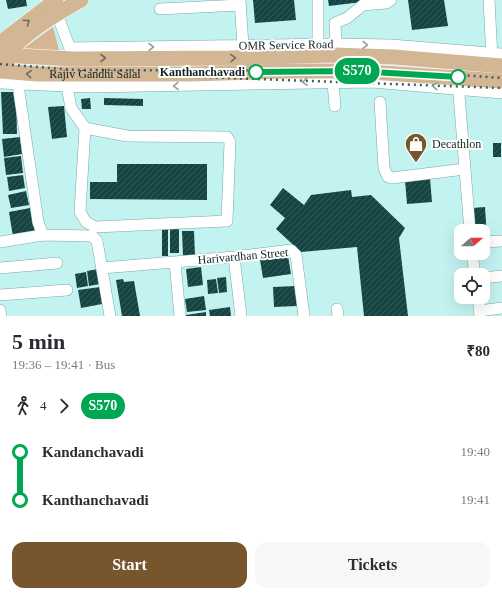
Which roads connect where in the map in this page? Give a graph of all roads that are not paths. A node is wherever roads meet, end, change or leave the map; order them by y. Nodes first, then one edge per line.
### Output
1 (81, 0) edge
2 (318, 0) edge
3 (391, 0) edge
4 (489, 0) edge
5 (240, 3) edge
6 (55, 4) edge
7 (160, 9) dead end
8 (0, 42) edge
9 (318, 44) junction
10 (336, 44) junction
11 (243, 46) junction
12 (72, 53) junction
13 (4, 55) edge
14 (497, 60) edge
15 (2, 75) edge
16 (502, 81) edge
17 (458, 82) junction
18 (333, 83) junction
19 (18, 85) junction
20 (67, 86) junction
21 (502, 93) edge
22 (380, 102) dead end
23 (335, 106) dead end
24 (85, 128) junction
25 (465, 169) junction
26 (469, 224) edge
27 (43, 235) junction
28 (502, 241) edge
29 (0, 242) edge
30 (490, 242) edge
31 (234, 257) junction
32 (175, 262) junction
33 (57, 263) dead end
34 (0, 268) edge
35 (102, 268) junction
36 (502, 276) edge
37 (490, 277) edge
38 (67, 290) dead end
39 (0, 295) edge
40 (502, 308) edge
41 (0, 310) edge
42 (480, 313) edge
43 (1, 316) edge
44 (110, 316) edge
45 (180, 316) edge
46 (241, 316) edge
47 (304, 316) edge

1 - 6 main road
2 - 9 street
3 - 10 street
4 - 14 street
5 - 7 street
5 - 11 street
8 -> 6 main road
6 - 12 street
6 - 13 main road
9 - 10 street, OMR Service Road
9 - 11 street, OMR Service Road
10 -> 14 street, OMR Service Road
12 -> 11 street, OMR Service Road
12 - 13 main road, Rajiv Gandhi Salai
12 -> 14 main road, Rajiv Gandhi Salai
13 - 15 main road
17 -> 15 main road, Rajiv Gandhi Salai
15 - 19 street
16 - 17 main road, Rajiv Gandhi Salai
17 -> 18 street
17 - 21 street
17 - 25 street
18 -> 20 street
18 - 23 street
19 - 20 street
19 - 27 street
20 - 24 street
22 - 25 street
24 - 24 street
25 - 26 street
27 - 29 street
27 - 35 street
28 - 30 street
31 - 32 street, Harivardhan Street
31 - 46 street
31 - 47 street, Harivardhan Street
32 - 35 street, Harivardhan Street
32 - 45 street
33 - 34 street
35 - 44 street
36 - 37 street
38 - 39 street
40 - 42 street
41 - 43 street

